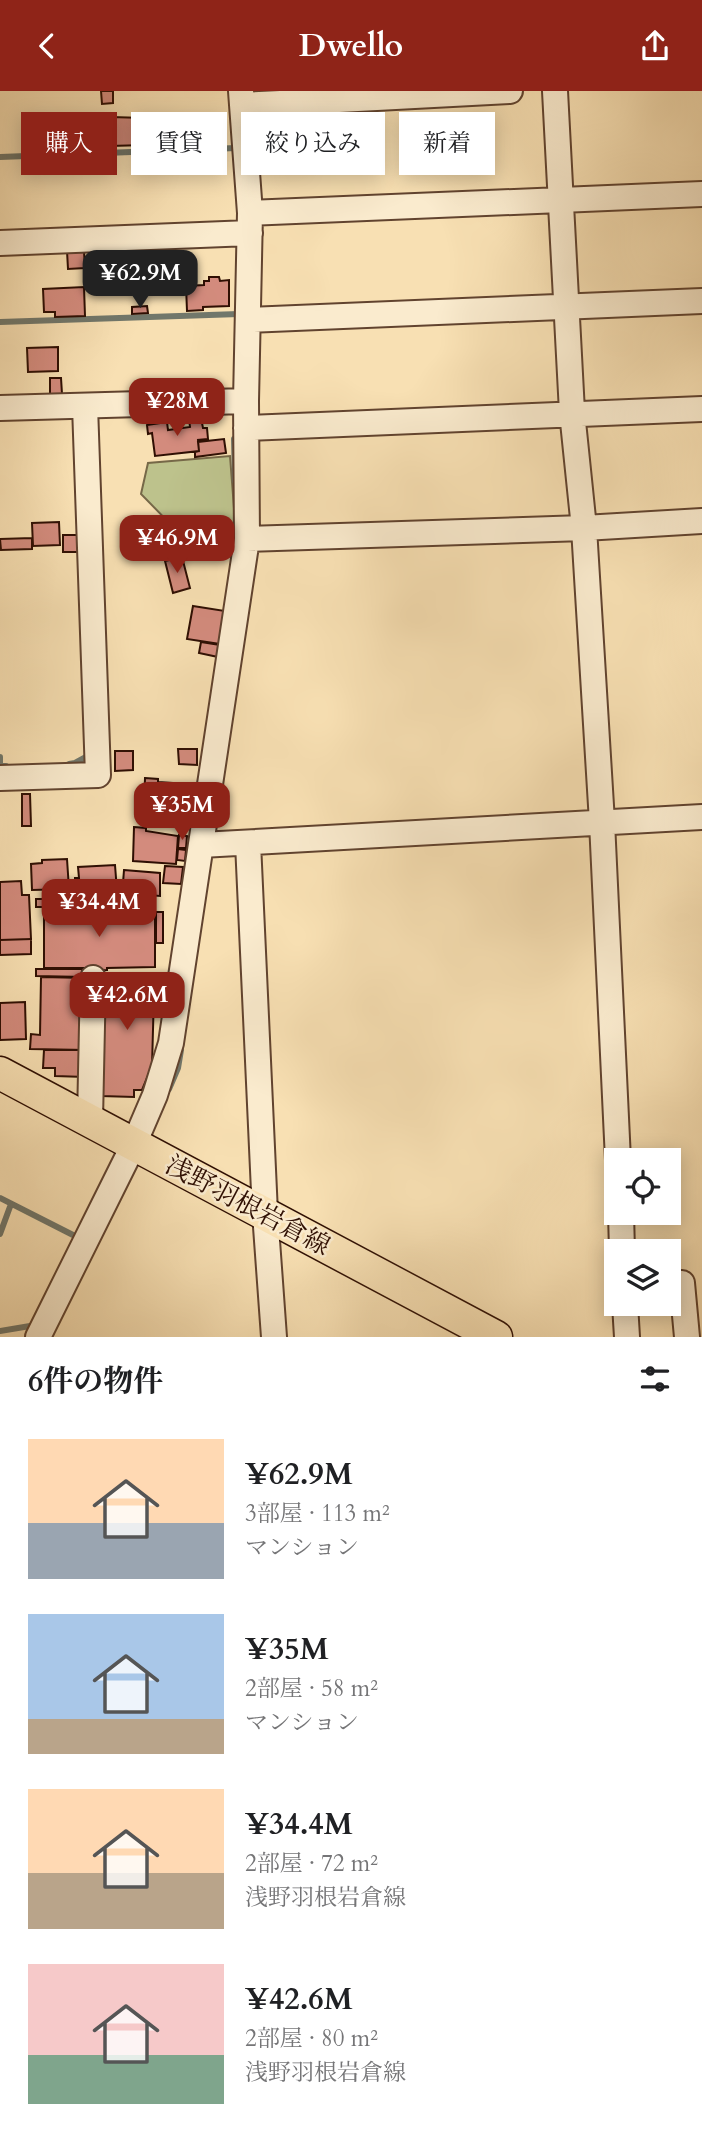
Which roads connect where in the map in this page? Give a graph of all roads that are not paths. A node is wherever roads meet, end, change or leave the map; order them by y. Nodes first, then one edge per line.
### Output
1 (510, 91) edge
2 (555, 91) edge
3 (241, 98) edge
4 (702, 194) edge
5 (561, 201) junction
6 (250, 223) junction
7 (0, 243) edge
8 (702, 301) edge
9 (567, 308) junction
10 (248, 320) junction
11 (246, 401) junction
12 (85, 406) junction
13 (0, 408) edge
14 (702, 409) edge
15 (572, 412) junction
16 (246, 428) junction
17 (702, 521) edge
18 (584, 528) junction
19 (247, 539) junction
20 (0, 778) edge
21 (702, 817) edge
22 (602, 823) junction
23 (248, 843) junction
24 (201, 845) junction
25 (93, 978) dead end
26 (0, 1073) edge
27 (90, 1120) junction
28 (134, 1144) junction
29 (617, 1148) edge
30 (265, 1213) junction
31 (684, 1282) edge
32 (626, 1316) edge
33 (38, 1337) edge
34 (274, 1337) edge
35 (496, 1337) edge
36 (627, 1337) edge
37 (687, 1337) edge

1 - 3 street
2 - 5 street
3 - 6 street
4 - 5 street
5 - 6 street
5 - 9 street
6 - 7 street
6 - 10 street
8 - 9 street
9 - 10 street
9 - 15 street
10 - 11 street
11 - 12 street
11 - 16 street
12 - 13 street
12 - 20 street
14 - 15 street
15 - 16 street
15 - 18 street
16 - 19 street
17 - 18 street
18 - 19 street
18 - 22 street
19 - 24 street
21 - 22 street
22 - 23 street
22 - 29 street
23 - 24 street
23 - 30 street
24 - 28 street
25 - 27 street
26 - 27 main road, 浅野羽根岩倉線
27 - 28 main road, 浅野羽根岩倉線
28 - 30 main road, 浅野羽根岩倉線
28 - 33 street
30 - 34 street
30 - 35 main road, 浅野羽根岩倉線
31 - 37 street
32 - 36 street

